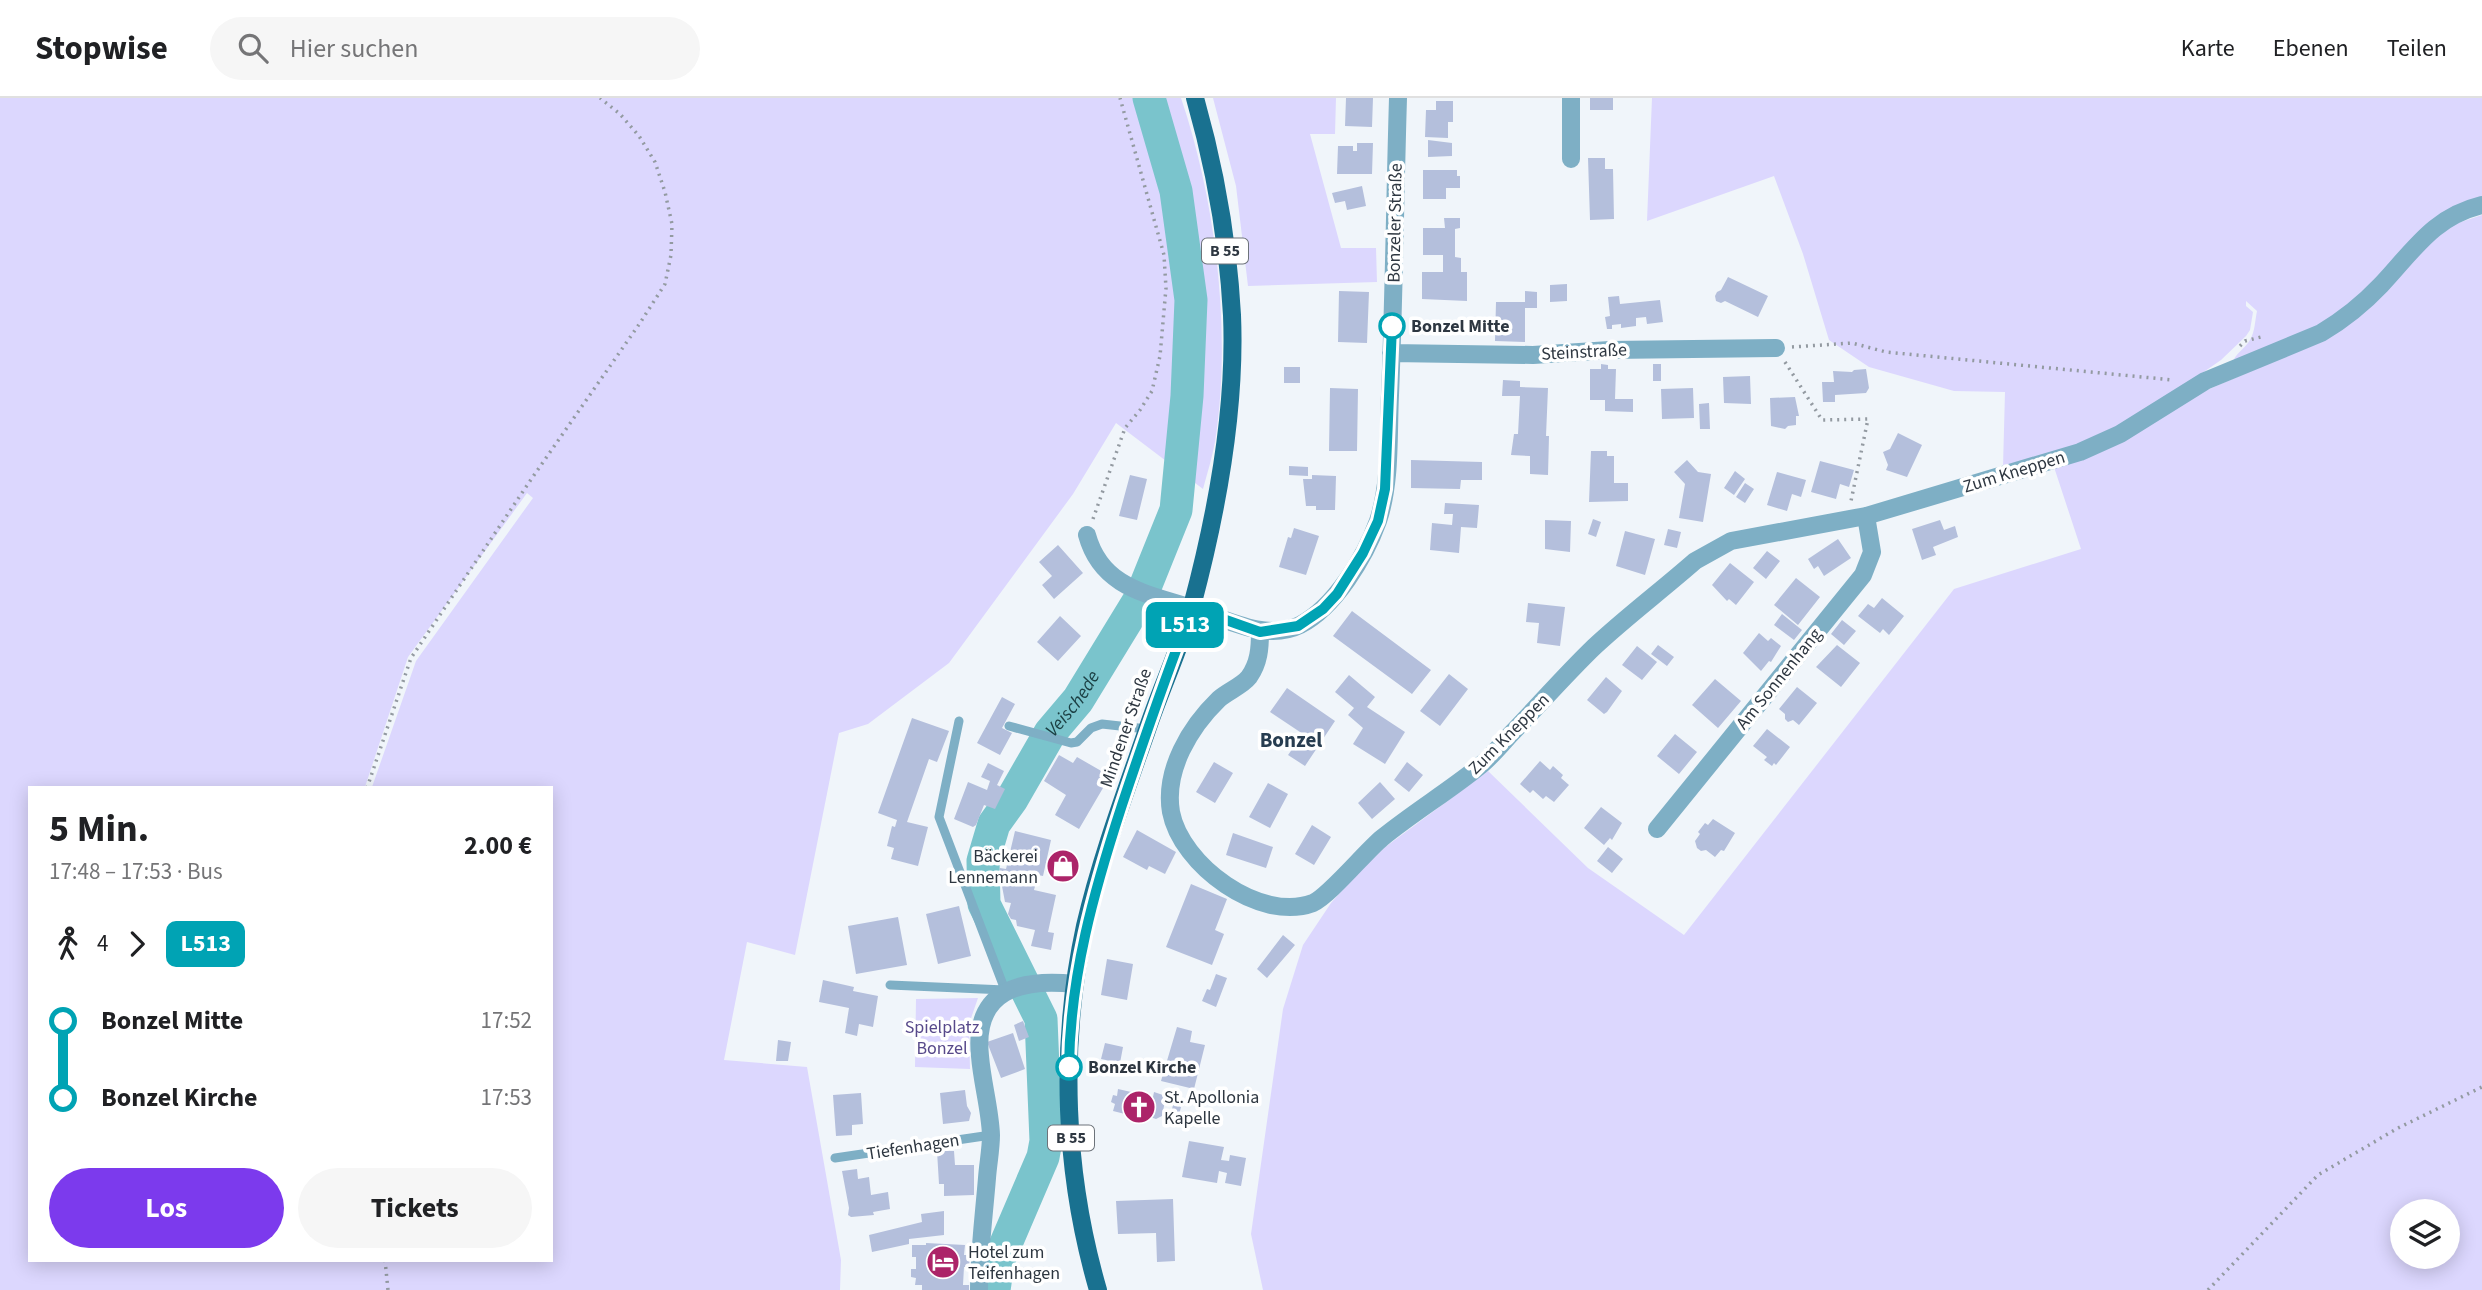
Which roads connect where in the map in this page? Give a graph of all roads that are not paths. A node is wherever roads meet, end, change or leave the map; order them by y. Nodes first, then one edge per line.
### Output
1 (1195, 98) edge
2 (1398, 98) edge
3 (1571, 98) edge
4 (1572, 159) dead end
5 (2482, 205) edge
6 (1776, 348) road end
7 (1391, 354) junction
8 (1866, 516) junction
9 (1087, 535) road end
10 (1192, 608) junction
11 (1260, 632) junction
12 (959, 721) dead end
13 (1009, 726) dead end
14 (1147, 729) junction
15 (1657, 829) dead end
16 (1075, 984) junction
17 (890, 985) dead end
18 (1010, 989) junction
19 (991, 1135) junction
20 (835, 1158) dead end
21 (979, 1290) edge
22 (1098, 1290) edge

1 - 10 main road, Mindener Straße / B 55
2 - 7 street, Bonzeler Straße
3 - 4 street
5 - 8 street, Zum Kneppen
6 - 7 street, Steinstraße
7 - 11 street, Bonzeler Straße
8 - 11 street, Zum Kneppen
8 - 15 street, Am Sonnenhang
9 - 10 street, Bonzeler Straße
10 - 11 street, Bonzeler Straße
10 - 14 main road, Mindener Straße / B 55
12 - 18 lane
13 - 14 lane
14 - 16 main road, Mindener Straße / B 55
16 - 18 street
16 - 22 main road, Mindener Straße / B 55
17 - 18 lane
18 - 19 street
19 - 20 lane, Tiefenhagen
19 - 21 street

